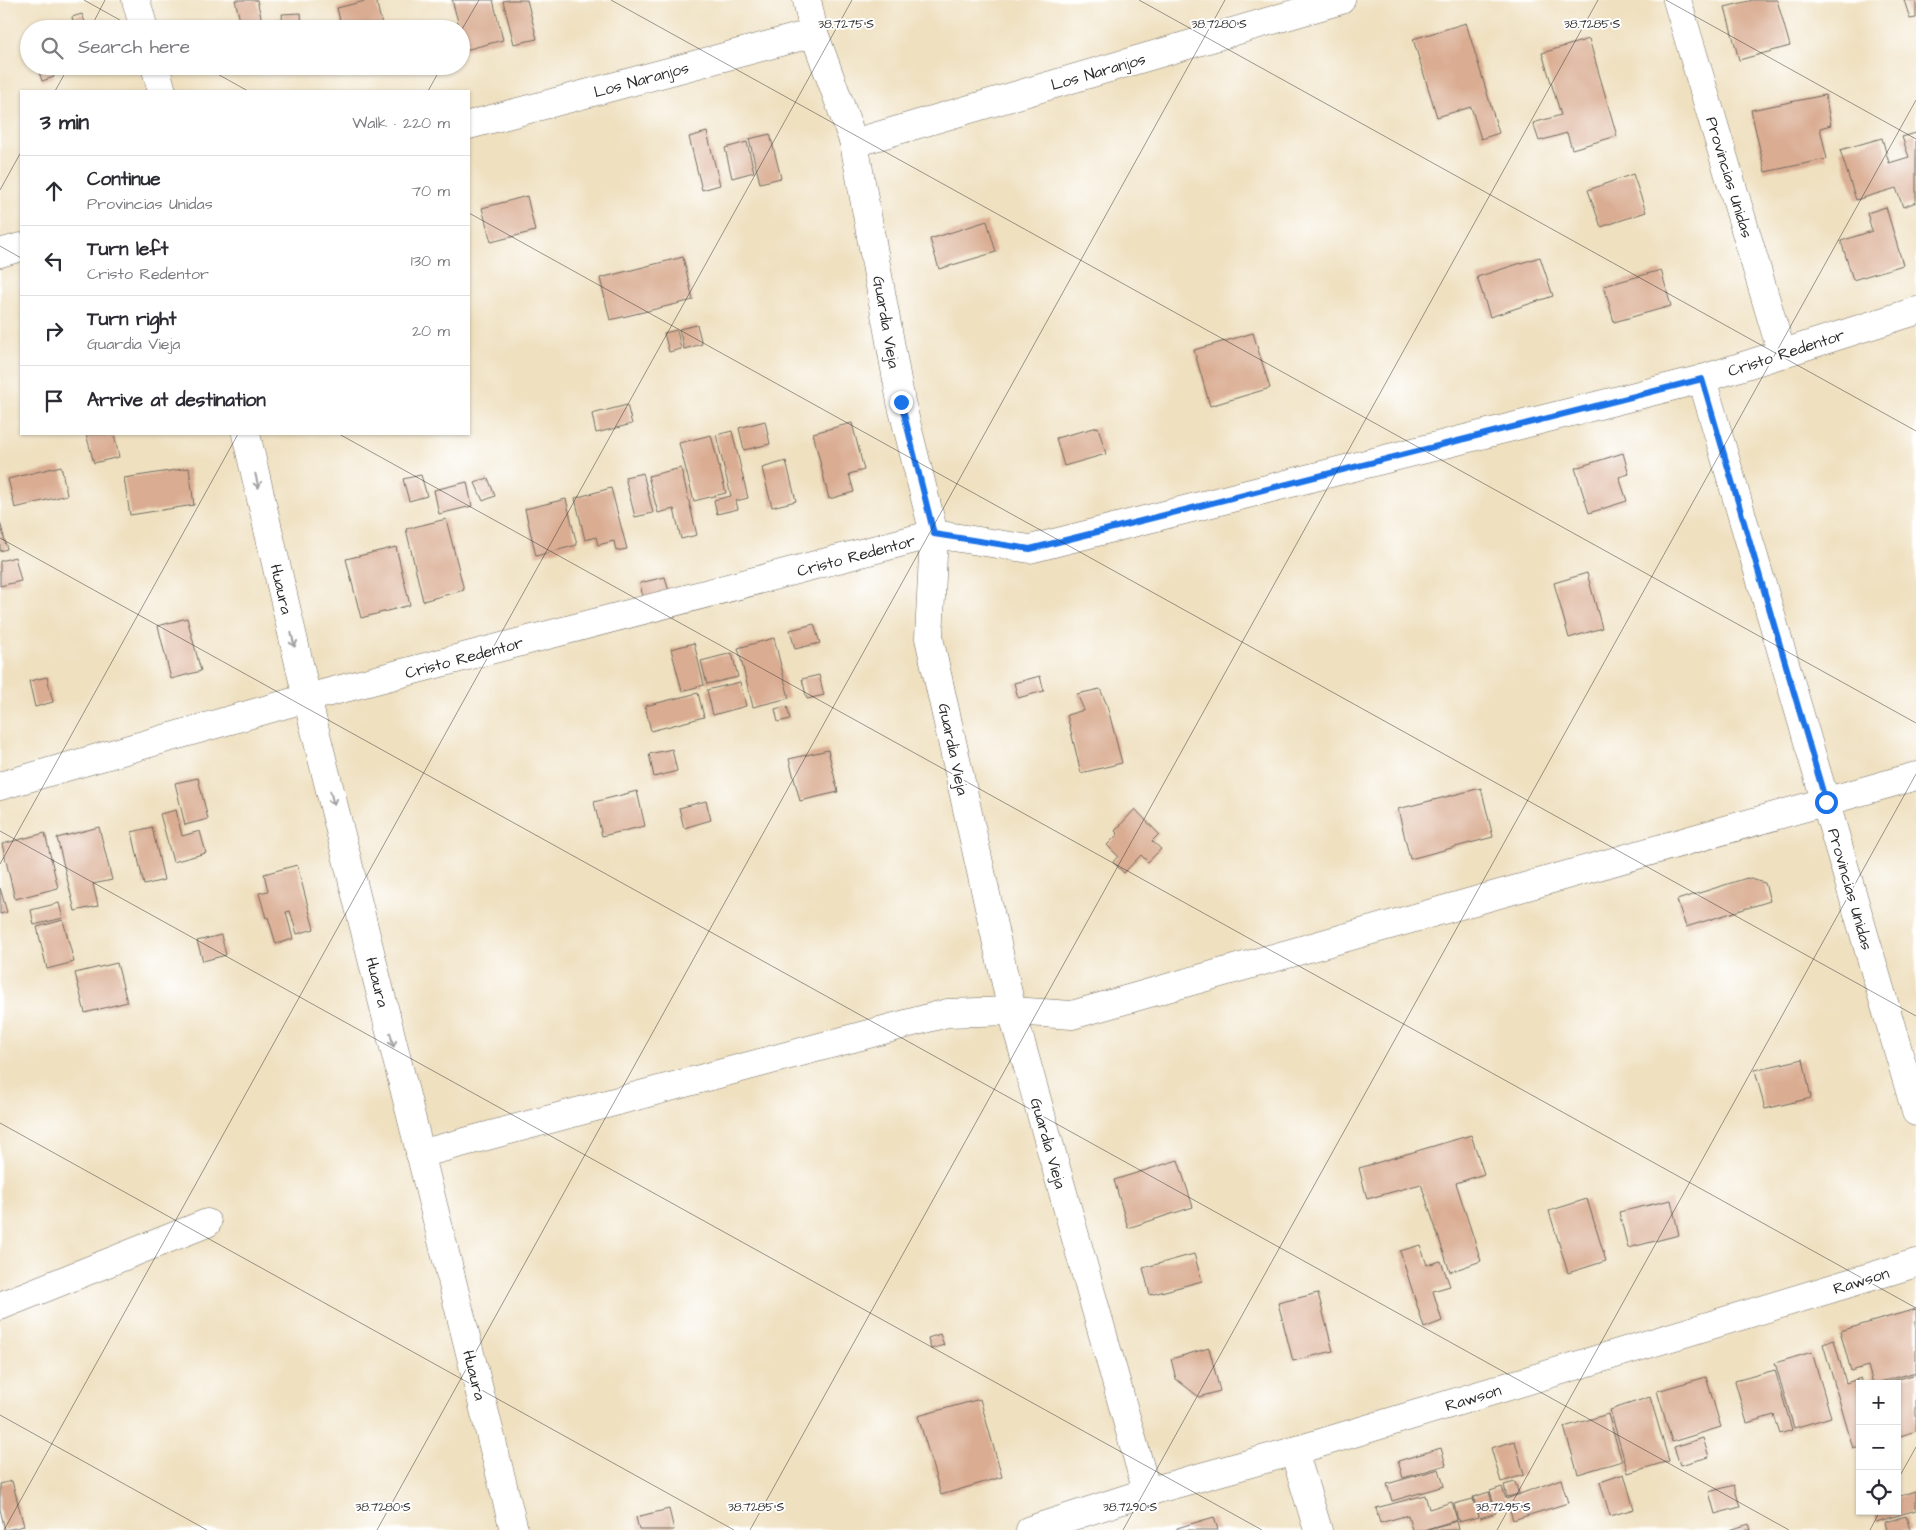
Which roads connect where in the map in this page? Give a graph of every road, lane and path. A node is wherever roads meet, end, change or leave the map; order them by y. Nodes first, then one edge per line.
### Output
1 (136, 0) edge
2 (807, 0) edge
3 (1341, 0) edge
4 (1677, 0) edge
5 (142, 20) edge
6 (814, 34) junction
7 (158, 75) edge
8 (162, 90) edge
9 (470, 125) edge
10 (854, 143) junction
11 (20, 247) edge
12 (0, 253) edge
13 (1916, 311) edge
14 (1782, 354) junction
15 (1702, 379) junction
16 (246, 435) edge
17 (934, 534) junction
18 (307, 698) junction
19 (1916, 776) edge
20 (0, 786) edge
21 (1826, 802) junction
22 (1012, 1011) junction
23 (1916, 1112) edge
24 (420, 1154) junction
25 (207, 1223) dead end
26 (1916, 1263) edge
27 (0, 1306) edge
28 (1294, 1450) junction
29 (1146, 1492) junction
30 (514, 1530) edge
31 (1030, 1530) edge
32 (1318, 1530) edge

1 - 5 street
2 - 6 street, Guardia Vieja
3 - 10 street, Los Naranjos
4 - 14 street, Provincias Unidas
6 - 9 street, Los Naranjos
6 - 10 street, Guardia Vieja
7 - 8 street
10 - 17 street, Guardia Vieja
11 - 12 street
13 - 14 street, Cristo Redentor
14 - 15 street, Cristo Redentor
15 - 17 street, Cristo Redentor
15 - 21 street, Provincias Unidas
16 -> 18 street, Huaura
17 - 18 street, Cristo Redentor
17 - 22 street, Guardia Vieja
18 - 20 street, Cristo Redentor
18 -> 24 street, Huaura
19 - 21 street
21 - 22 street
21 - 23 street, Provincias Unidas
22 - 24 street
22 - 29 street, Guardia Vieja
24 - 30 street, Huaura
25 - 27 street
26 - 28 street, Rawson
28 - 29 street, Rawson
28 - 32 street
29 - 31 street, Rawson

